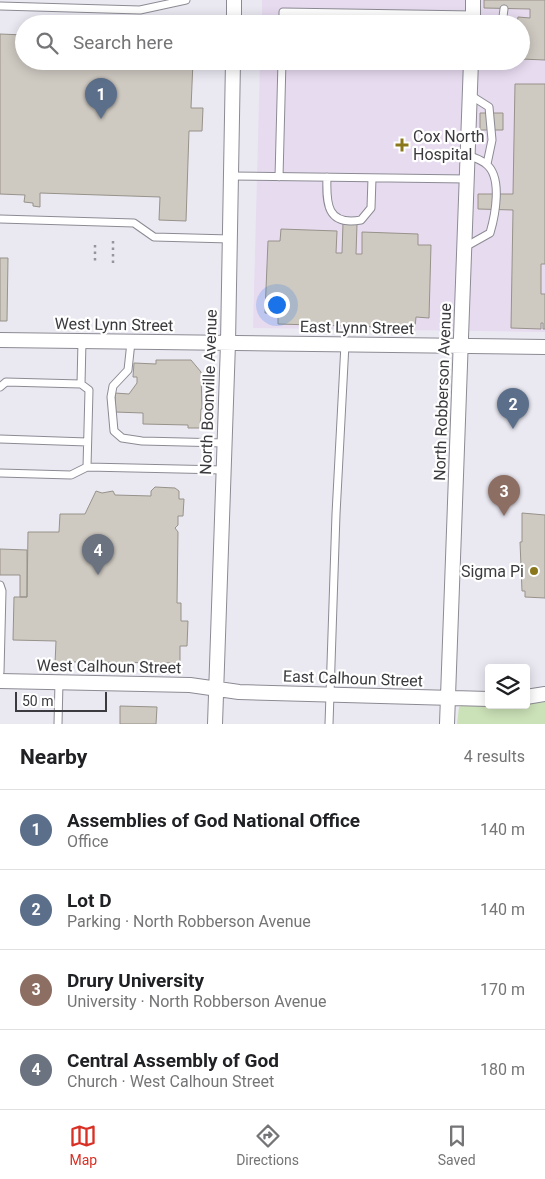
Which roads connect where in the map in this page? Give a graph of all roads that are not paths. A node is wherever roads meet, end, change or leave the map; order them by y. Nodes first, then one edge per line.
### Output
1 (96, 0) edge
2 (186, 0) edge
3 (234, 0) edge
4 (474, 0) edge
5 (0, 6) edge
6 (96, 9) junction
7 (504, 9) dead end
8 (234, 15) edge
9 (283, 15) edge
10 (354, 15) edge
11 (473, 15) edge
12 (503, 15) edge
13 (233, 70) edge
14 (282, 70) edge
15 (471, 70) edge
16 (470, 95) junction
17 (468, 155) junction
18 (487, 164) junction
19 (231, 176) junction
20 (279, 176) junction
21 (326, 177) junction
22 (372, 178) junction
23 (467, 179) junction
24 (0, 219) edge
25 (230, 238) junction
26 (465, 247) junction
27 (0, 340) edge
28 (82, 341) junction
29 (131, 342) junction
30 (228, 343) junction
31 (345, 344) junction
32 (462, 346) junction
33 (545, 346) edge
34 (81, 384) junction
35 (0, 387) edge
36 (0, 439) edge
37 (87, 442) junction
38 (225, 443) junction
39 (87, 467) junction
40 (224, 470) junction
41 (0, 473) edge
42 (0, 585) edge
43 (0, 672) edge
44 (0, 681) edge
45 (59, 682) junction
46 (217, 689) junction
47 (545, 694) edge
48 (330, 695) junction
49 (530, 696) edge
50 (448, 698) junction
51 (485, 699) edge
52 (58, 724) edge
53 (216, 724) edge
54 (329, 724) edge
55 (447, 724) edge

1 - 6 lane
2 - 6 lane
3 - 8 street
4 - 11 street
5 - 6 lane
7 - 12 lane
9 - 10 lane
13 - 19 street, North Boonville Avenue
14 - 20 lane
15 - 16 street, North Robberson Avenue
16 - 17 street, North Robberson Avenue
16 - 18 lane
17 - 18 lane
17 - 23 street, North Robberson Avenue
18 - 26 lane
19 - 20 lane
19 - 25 street, North Boonville Avenue
20 - 21 lane
21 - 22 lane
21 - 22 lane
22 - 23 lane
23 - 26 street, North Robberson Avenue
24 - 25 lane
25 - 30 street, North Boonville Avenue
26 - 32 street, North Robberson Avenue
27 - 28 street, West Lynn Street
28 - 29 street, West Lynn Street
28 - 34 lane
29 - 30 street, West Lynn Street
29 - 38 lane
30 - 31 street, East Lynn Street
30 - 38 street, North Boonville Avenue
31 - 32 street, East Lynn Street
31 - 48 lane
32 - 33 street, East Lynn Street
32 - 50 street, North Robberson Avenue
34 - 35 lane
34 - 37 lane
36 - 37 lane
37 - 39 lane
38 - 40 street, North Boonville Avenue
39 - 40 lane
39 - 41 lane
40 - 46 street, North Boonville Avenue
42 - 43 lane
44 - 45 street, West Calhoun Street
45 - 46 street, West Calhoun Street
45 - 52 lane
46 - 48 street, East Calhoun Street
46 - 53 street, North Boonville Avenue
47 - 49 street
48 - 50 street, East Calhoun Street
48 - 54 lane
50 - 51 street, East Calhoun Street
50 - 55 street, North Robberson Avenue

